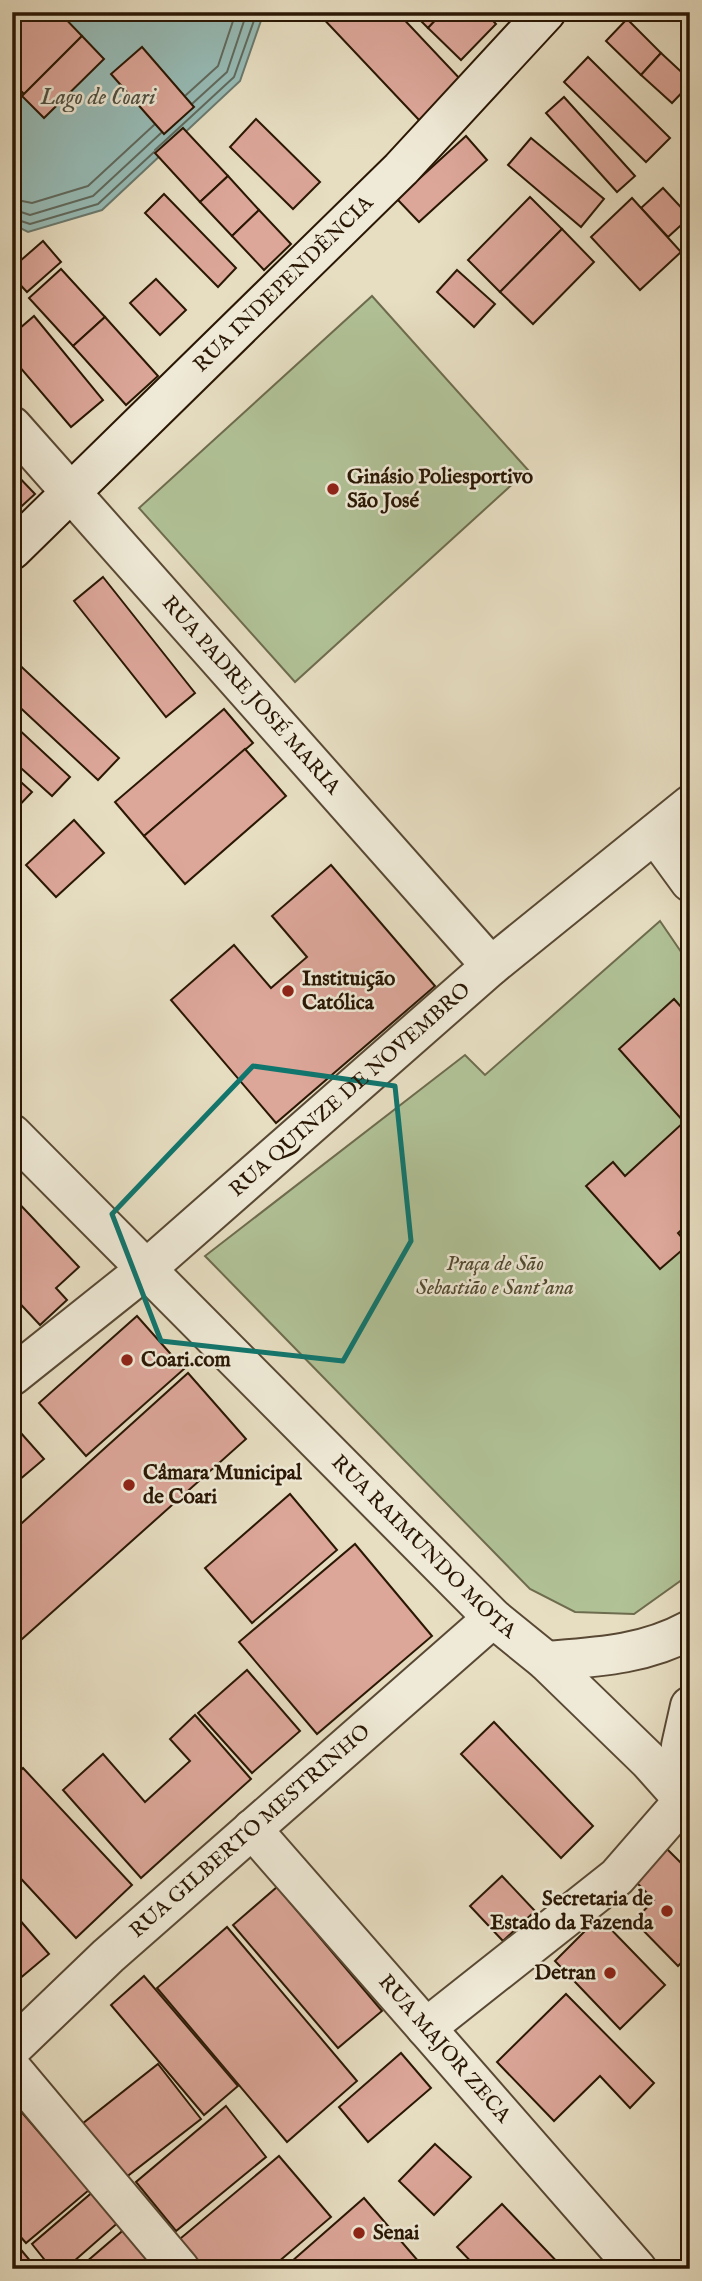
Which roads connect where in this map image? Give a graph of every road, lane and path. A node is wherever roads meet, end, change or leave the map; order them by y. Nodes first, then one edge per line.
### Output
1 (546, 12) edge
2 (12, 426) edge
3 (72, 490) junction
4 (12, 550) edge
5 (690, 804) edge
6 (655, 834) junction
7 (690, 882) edge
8 (491, 967) junction
9 (12, 1134) edge
10 (145, 1270) junction
11 (12, 1376) edge
12 (493, 1618) junction
13 (690, 1630) edge
14 (546, 1661) junction
15 (690, 1706) edge
16 (687, 1803) edge
17 (252, 1829) junction
18 (426, 2028) junction
19 (12, 2048) edge
20 (12, 2069) edge
21 (180, 2269) edge
22 (637, 2269) edge

1 - 3 street, RUA INDEPENDÊNCIA
2 - 3 street, RUA PADRE JOSÉ MARIA
3 - 4 street, RUA INDEPENDÊNCIA
3 - 8 street, RUA PADRE JOSÉ MARIA
5 - 6 street, RUA QUINZE DE NOVEMBRO
6 - 7 street
6 - 8 street, RUA QUINZE DE NOVEMBRO
8 - 10 street, RUA QUINZE DE NOVEMBRO
9 - 10 street, RUA RAIMUNDO MOTA
10 - 11 street, RUA QUINZE DE NOVEMBRO
10 - 12 street, RUA RAIMUNDO MOTA
12 - 14 street, RUA RAIMUNDO MOTA
12 - 17 street, RUA GILBERTO MESTRINHO
13 - 14 street
14 - 16 street, RUA RAIMUNDO MOTA
15 - 16 street
16 - 18 street
17 - 18 street, RUA MAJOR ZECA
17 - 19 street, RUA GILBERTO MESTRINHO
18 - 22 street, RUA MAJOR ZECA
20 - 21 street

